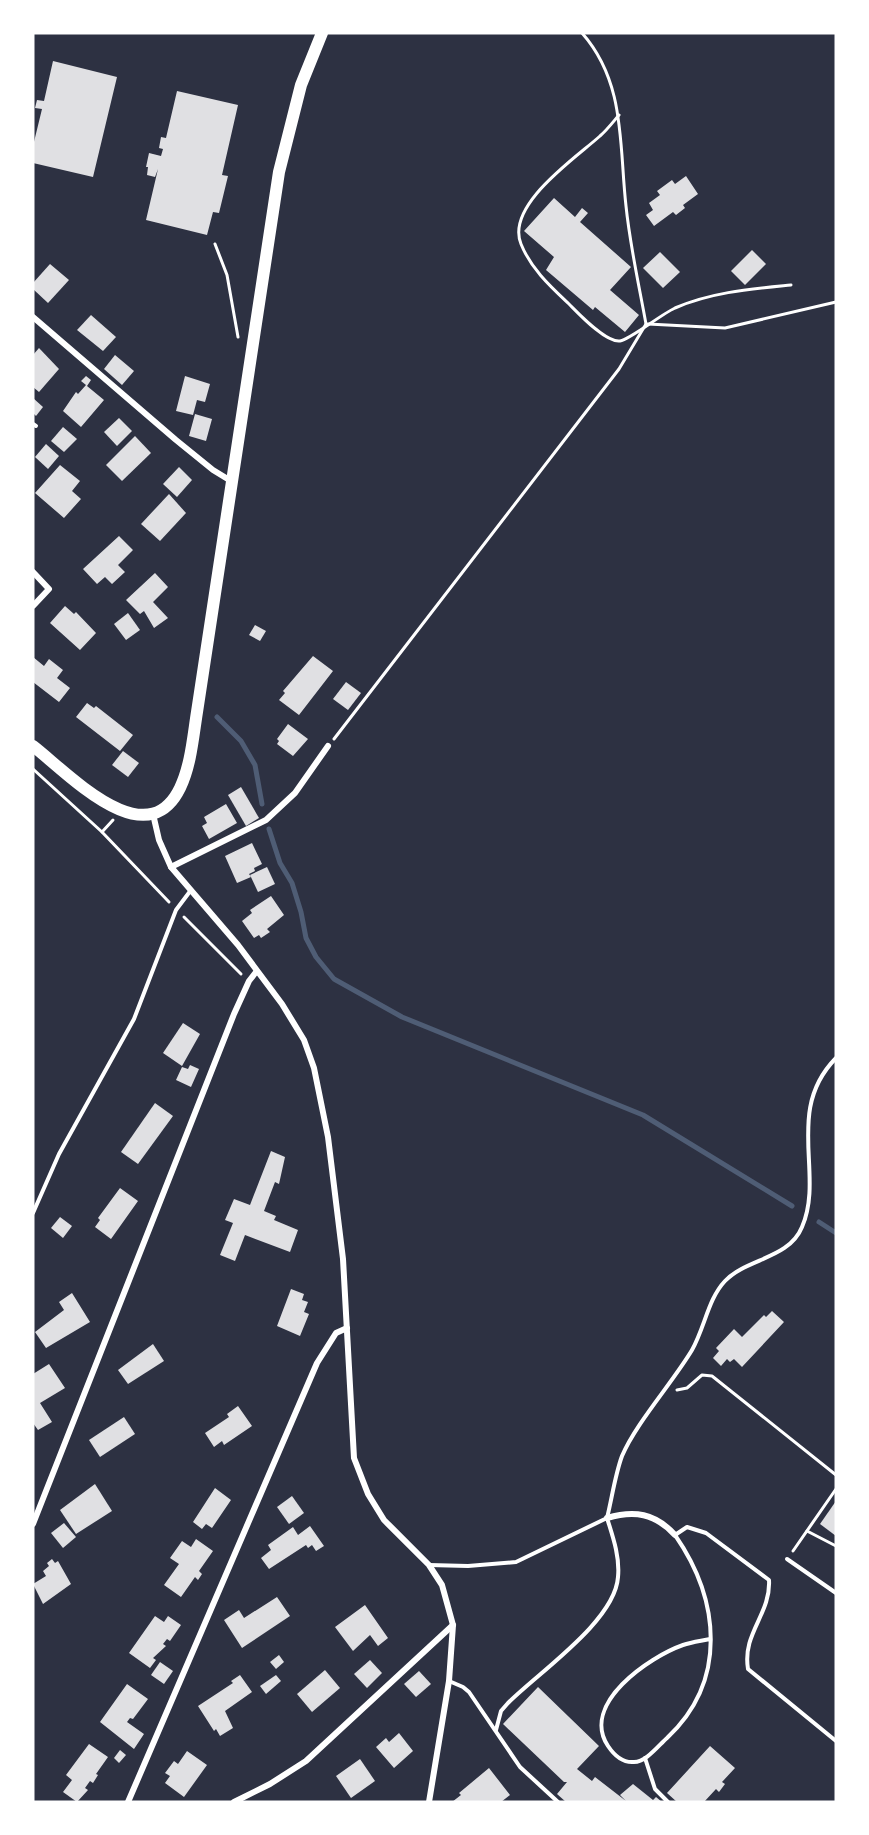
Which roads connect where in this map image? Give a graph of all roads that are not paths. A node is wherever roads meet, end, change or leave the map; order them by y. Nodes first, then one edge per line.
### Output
1 (322, 33) edge
2 (33, 317) edge
3 (231, 481) junction
4 (33, 572) edge
5 (33, 606) edge
6 (33, 746) edge
7 (328, 746) road end
8 (153, 814) junction
9 (171, 867) junction
10 (190, 890) junction
11 (256, 972) junction
12 (836, 1058) edge
13 (33, 1214) edge
14 (347, 1328) junction
15 (607, 1518) junction
16 (33, 1524) edge
17 (675, 1535) junction
18 (787, 1559) road end
19 (429, 1565) junction
20 (836, 1593) edge
21 (453, 1625) junction
22 (710, 1639) junction
23 (449, 1682) junction
24 (496, 1730) junction
25 (836, 1741) edge
26 (645, 1758) junction
27 (128, 1802) edge
28 (234, 1802) edge
29 (429, 1802) edge
30 (558, 1802) edge
31 (668, 1802) edge

1 - 3 main road
2 - 3 street
3 - 8 main road
4 - 5 street
6 - 8 main road
7 - 9 street
8 - 9 street
9 - 10 street
10 - 11 street
10 - 13 lane
11 - 14 street
11 - 16 street
12 - 15 lane
14 - 19 street
14 - 27 street
15 - 17 street
15 - 19 lane
15 - 24 lane
17 - 22 lane
17 - 25 lane
18 - 20 lane
19 - 21 street
21 - 23 street
21 - 28 street
22 - 26 lane
22 - 26 lane
23 - 24 lane
23 - 29 street
24 - 30 lane
26 - 31 lane

